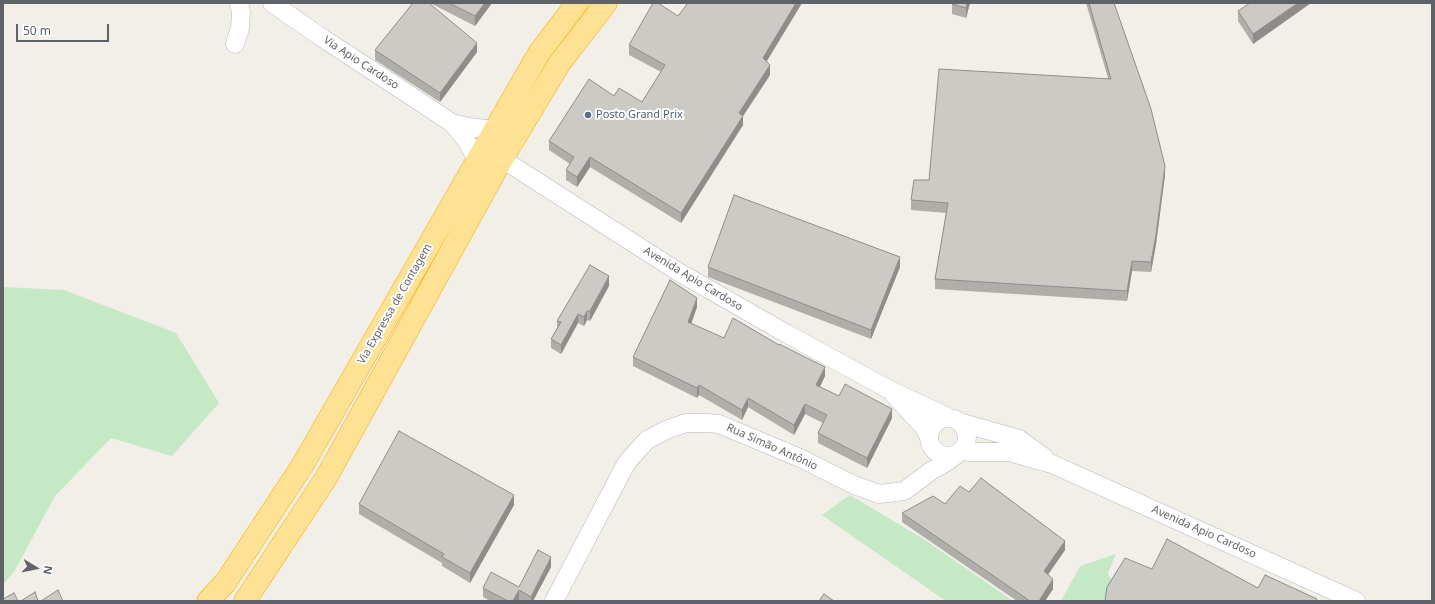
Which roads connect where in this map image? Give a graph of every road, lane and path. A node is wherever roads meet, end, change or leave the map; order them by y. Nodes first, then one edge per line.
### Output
1 (239, 3) edge
2 (272, 3) edge
3 (577, 3) edge
4 (606, 3) edge
5 (235, 44) dead end
6 (452, 123) junction
7 (495, 130) junction
8 (502, 159) junction
9 (477, 160) junction
10 (890, 390) junction
11 (955, 420) junction
12 (930, 441) junction
13 (959, 453) junction
14 (1052, 464) junction
15 (931, 470) junction
16 (208, 601) edge
17 (245, 601) edge
18 (554, 601) edge
19 (1356, 601) edge

1 - 5 street
2 - 6 street, Via Apio Cardoso
3 - 7 highway, Via Expressa de Contagem
4 - 8 highway, Via Expressa de Contagem
6 - 7 street, Via Apio Cardoso
6 - 9 street, Via Apio Cardoso
7 - 9 highway, Via Expressa de Contagem
8 - 10 street, Avenida Apio Cardoso
8 - 17 highway, Via Expressa de Contagem
9 - 16 highway, Via Expressa de Contagem
10 - 11 street, Avenida Apio Cardoso
10 - 12 street, Avenida Apio Cardoso
11 - 12 street
11 - 13 street
11 - 14 street, Avenida Apio Cardoso
12 - 13 street
12 - 15 street
13 - 14 street, Avenida Apio Cardoso
13 - 15 street, Rua Simão Antônio
14 - 19 street, Avenida Apio Cardoso
15 - 18 street, Rua Simão Antônio

